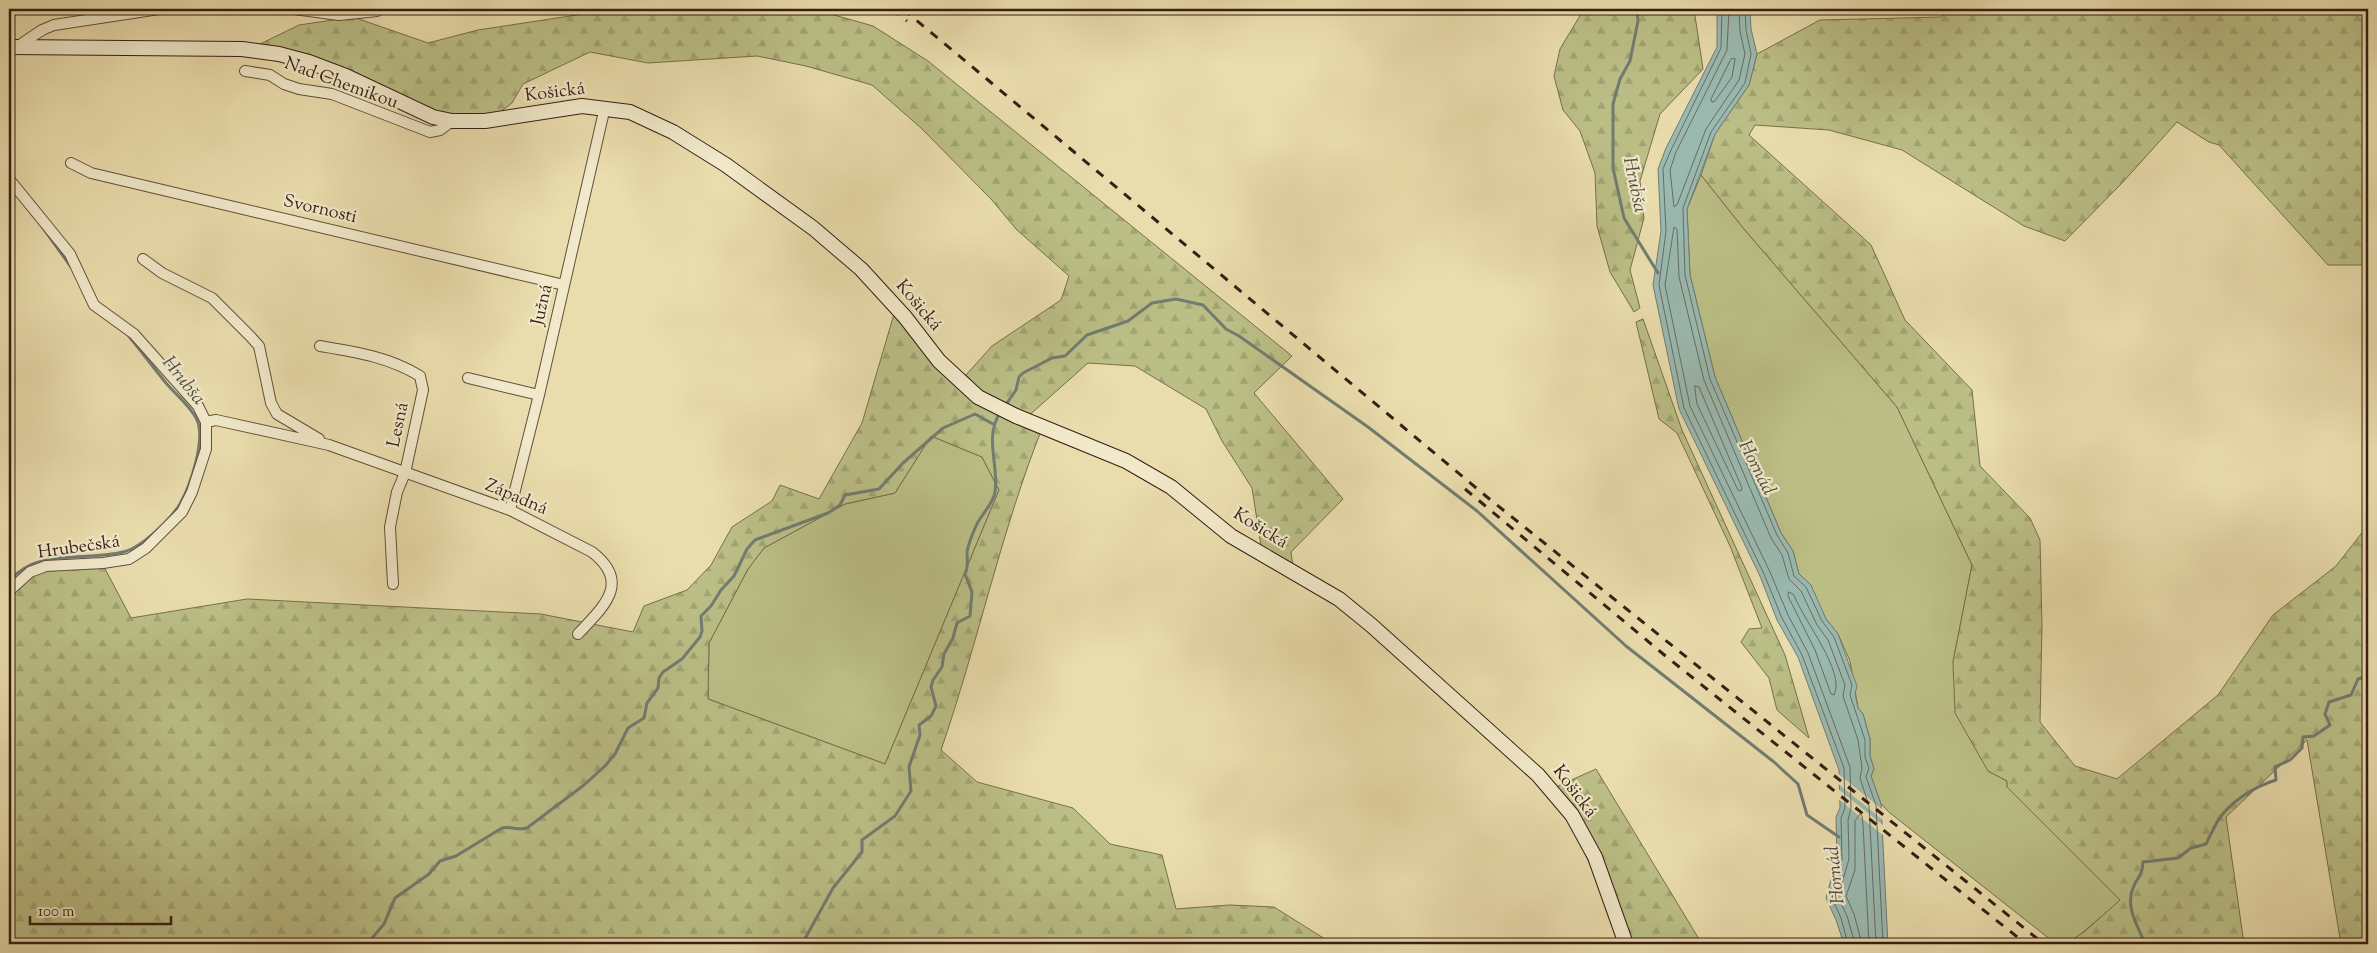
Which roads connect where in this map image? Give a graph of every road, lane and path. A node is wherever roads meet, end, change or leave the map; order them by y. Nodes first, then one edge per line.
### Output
1 (159, 9) edge
2 (294, 9) edge
3 (377, 12) dead end
4 (13, 47) edge
5 (245, 71) dead end
6 (605, 107) junction
7 (452, 121) junction
8 (71, 162) dead end
9 (9, 179) edge
10 (143, 259) dead end
11 (564, 285) junction
12 (320, 346) dead end
13 (468, 378) dead end
14 (539, 395) junction
15 (206, 422) junction
16 (329, 445) junction
17 (405, 473) junction
18 (510, 510) junction
19 (393, 584) dead end
20 (9, 591) edge
21 (578, 634) dead end
22 (1626, 944) edge

1 - 4 street
2 - 3 street
4 - 7 street, Košická
5 - 7 street, Nad Chemikou
6 - 7 street, Košická
6 - 11 street, Južná
6 - 22 street, Košická
8 - 11 street, Svornosti
9 - 15 street
10 - 16 street, Západná
11 - 14 street, Južná
12 - 17 street, Lesná
13 - 14 street
14 - 18 street, Južná
15 - 16 street, Západná
15 - 20 street, Hrubečská
16 - 17 street, Západná
17 - 18 street, Západná
17 - 19 street, Lesná
18 - 21 street, Západná

